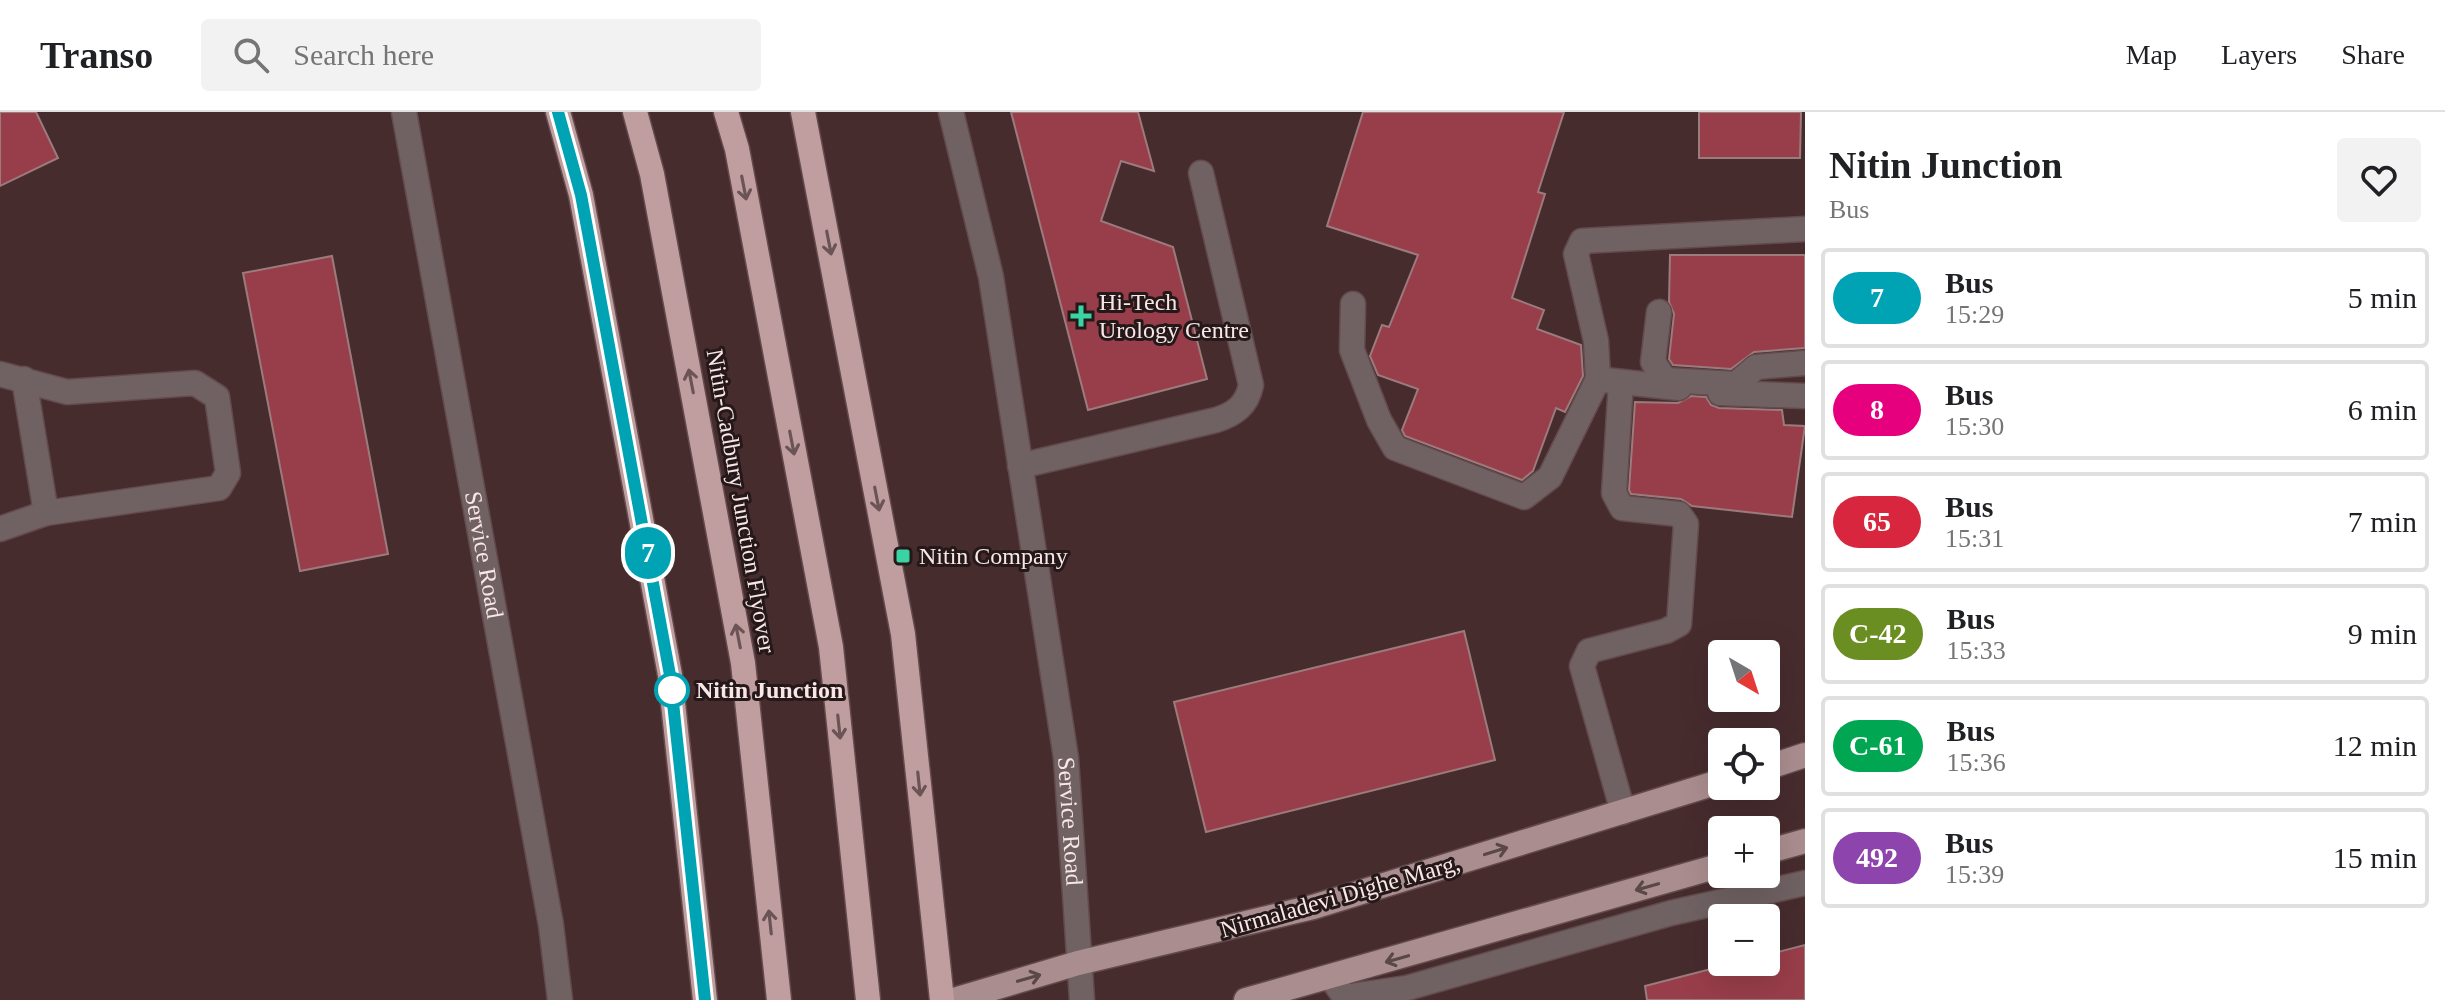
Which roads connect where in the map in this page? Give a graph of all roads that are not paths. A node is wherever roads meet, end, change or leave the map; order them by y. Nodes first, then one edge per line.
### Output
1 (404, 112) edge
2 (558, 112) edge
3 (635, 112) edge
4 (726, 112) edge
5 (803, 112) edge
6 (951, 112) edge
7 (1201, 173) dead end
8 (1805, 229) edge
9 (1353, 304) dead end
10 (1659, 312) dead end
11 (1805, 363) edge
12 (12, 377) edge
13 (1609, 380) junction
14 (1665, 383) junction
15 (1805, 396) edge
16 (1020, 466) junction
17 (46, 513) junction
18 (0, 529) edge
19 (1805, 755) edge
20 (1780, 763) edge
21 (1708, 785) edge
22 (1623, 812) junction
23 (1805, 841) edge
24 (1780, 848) edge
25 (1708, 869) edge
26 (1805, 883) edge
27 (1078, 963) junction
28 (1331, 978) junction
29 (560, 1000) edge
30 (705, 1000) edge
31 (779, 1000) edge
32 (868, 1000) edge
33 (942, 1000) edge
34 (954, 1000) edge
35 (1082, 1000) edge
36 (1246, 1000) edge

1 - 29 street, Service Road
2 - 30 highway
31 -> 3 highway, Nitin-Cadbury Junction Flyover
4 -> 32 highway
5 -> 33 highway
6 - 16 street, Service Road
7 - 16 street
8 - 13 street
9 - 13 street
10 - 14 street
11 - 14 street
12 - 17 street
12 - 17 street
13 - 14 street
13 - 22 street
14 - 15 street
16 - 27 street, Service Road
17 - 18 street
19 - 20 main road
21 - 22 main road, Nirmaladevi Dighe Marg,
27 -> 22 main road, Nirmaladevi Dighe Marg,
23 - 24 main road
25 -> 28 main road
26 - 28 street
34 -> 27 main road, Nirmaladevi Dighe Marg,
27 - 35 street, Service Road
28 - 36 main road

